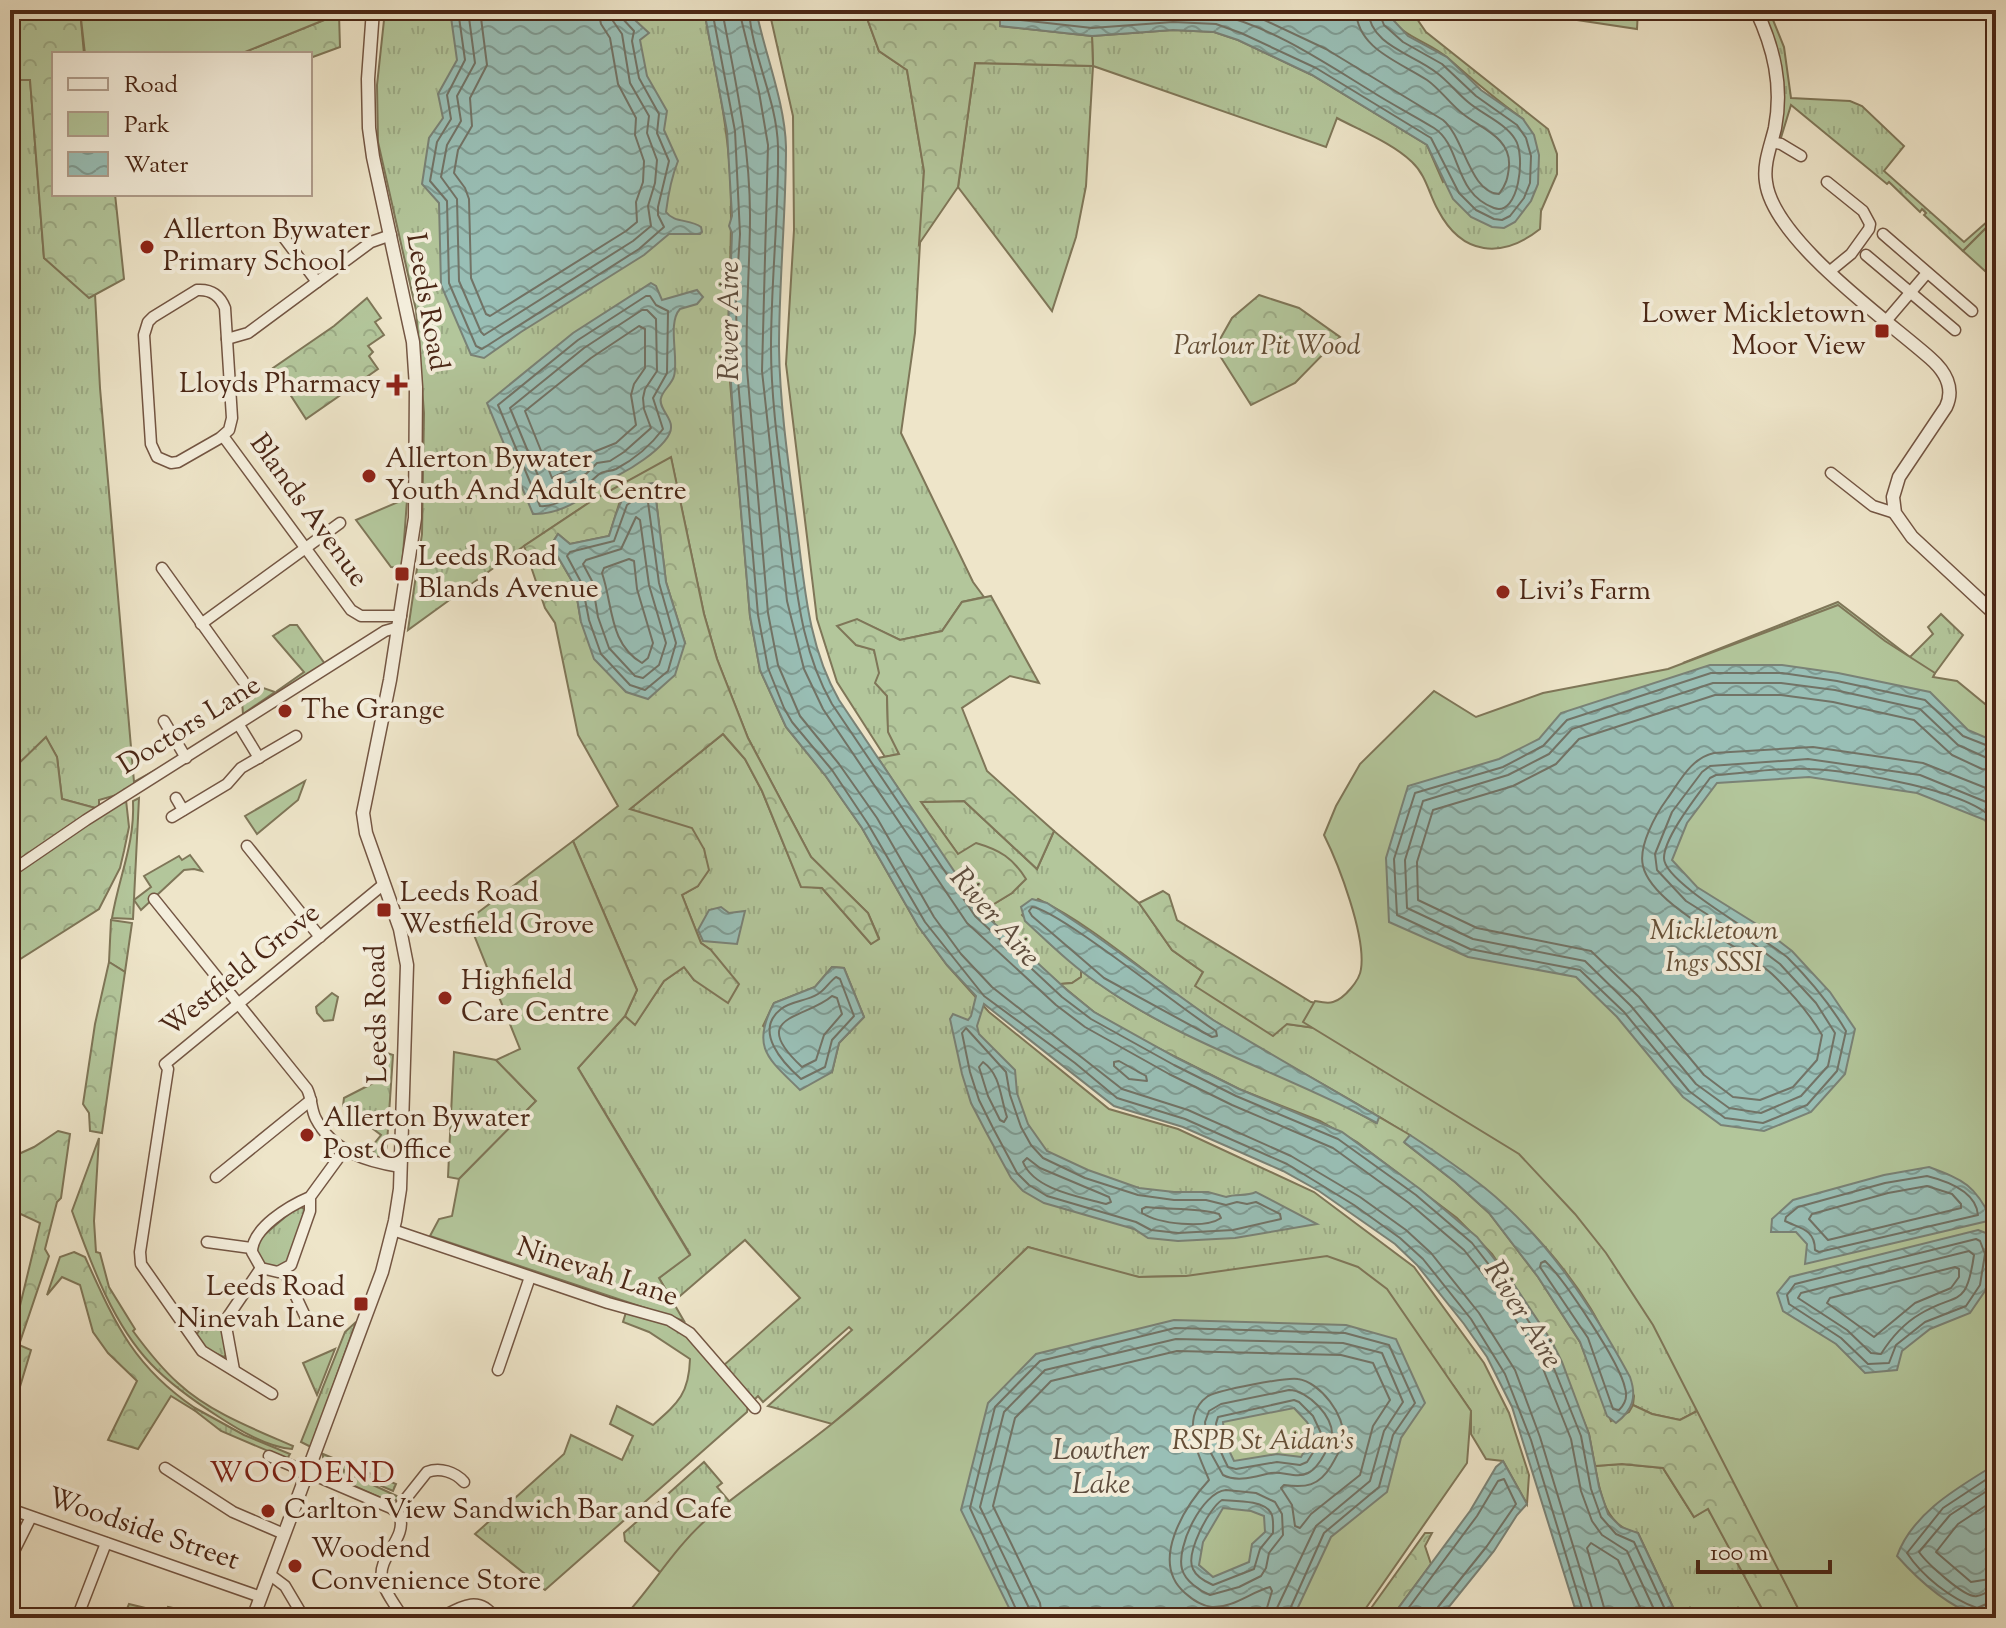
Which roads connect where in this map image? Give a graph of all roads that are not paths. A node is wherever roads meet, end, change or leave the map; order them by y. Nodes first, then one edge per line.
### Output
1 (373, 10) edge
2 (1756, 10) edge
3 (1772, 142) junction
4 (1801, 156) dead end
5 (1828, 181) dead end
6 (1883, 234) dead end
7 (282, 235) dead end
8 (391, 235) junction
9 (1866, 255) dead end
10 (1829, 272) junction
11 (1927, 273) junction
12 (317, 282) junction
13 (1910, 292) junction
14 (1972, 311) dead end
15 (1886, 321) junction
16 (1955, 330) dead end
17 (227, 339) junction
18 (223, 436) junction
19 (1831, 473) dead end
20 (1895, 513) junction
21 (340, 523) dead end
22 (306, 548) junction
23 (162, 568) dead end
24 (1996, 615) edge
25 (400, 622) junction
26 (201, 624) junction
27 (243, 681) dead end
28 (164, 721) dead end
29 (239, 725) junction
30 (296, 736) dead end
31 (186, 758) junction
32 (259, 758) junction
33 (176, 798) dead end
34 (183, 810) junction
35 (172, 817) dead end
36 (247, 846) dead end
37 (10, 872) edge
38 (384, 884) junction
39 (154, 899) dead end
40 (320, 937) junction
41 (238, 1004) junction
42 (311, 1100) junction
43 (345, 1149) junction
44 (400, 1167) junction
45 (216, 1177) dead end
46 (310, 1197) junction
47 (393, 1230) junction
48 (207, 1242) dead end
49 (251, 1248) junction
50 (261, 1268) junction
51 (284, 1271) junction
52 (530, 1277) junction
53 (306, 1318) dead end
54 (225, 1321) junction
55 (184, 1326) junction
56 (234, 1370) junction
57 (498, 1370) dead end
58 (272, 1394) dead end
59 (755, 1408) dead end
60 (269, 1456) dead end
61 (165, 1468) dead end
62 (307, 1473) junction
63 (464, 1482) dead end
64 (10, 1509) edge
65 (396, 1511) junction
66 (31, 1517) junction
67 (284, 1534) junction
68 (106, 1543) junction
69 (10, 1559) edge
70 (269, 1574) junction
71 (261, 1597) junction
72 (77, 1618) edge
73 (253, 1618) edge
74 (304, 1618) edge
75 (403, 1618) edge
76 (440, 1618) edge
77 (495, 1618) edge

1 - 8 street, Leeds Road
2 - 3 street
3 - 4 street
3 - 10 street
5 - 10 street
6 - 11 street
7 - 12 street
8 - 12 street
8 - 25 street, Leeds Road
9 - 13 street
10 - 15 street
11 - 13 street
11 - 14 street
12 - 17 street
13 - 15 street
13 - 16 street
15 - 20 street
17 - 18 street
17 - 18 street
18 - 22 street, Blands Avenue
19 - 20 street
20 - 24 street
21 - 22 street
22 - 25 street, Blands Avenue
22 - 26 street
23 - 26 street
25 - 29 street, Doctors Lane
25 - 38 street, Leeds Road
26 - 27 street
28 - 31 street
29 - 31 street, Doctors Lane
29 - 32 street
30 - 32 street
31 - 37 street, Doctors Lane
32 - 34 street
33 - 34 street
34 - 35 street
36 - 40 street
38 - 40 street, Westfield Grove
38 - 44 street, Leeds Road
39 - 41 street
40 - 41 street, Westfield Grove
41 - 42 street
41 - 55 street, Westfield Grove
42 - 43 street
42 - 45 street
43 - 44 street
43 - 46 street
44 - 47 street, Leeds Road
46 - 49 street
46 - 51 street
47 - 52 street, Ninevah Lane
47 - 62 street, Leeds Road
48 - 49 street
49 - 50 street
50 - 51 street
50 - 54 street
51 - 53 street
52 - 57 street
52 - 59 street, Ninevah Lane
54 - 55 street
54 - 56 street
55 - 56 street, Westfield Grove
56 - 58 street, Westfield Grove
60 - 62 street
61 - 67 street
62 - 65 street
62 - 67 street, Leeds Road
63 - 65 street
64 - 66 street, Woodside Street
65 - 75 street
66 - 68 street, Woodside Street
66 - 69 street
67 - 70 street, Leeds Road
68 - 71 street, Woodside Street
68 - 72 street
70 - 71 street, Leeds Road
70 - 74 street
71 - 73 street, Leeds Road
76 - 77 street

